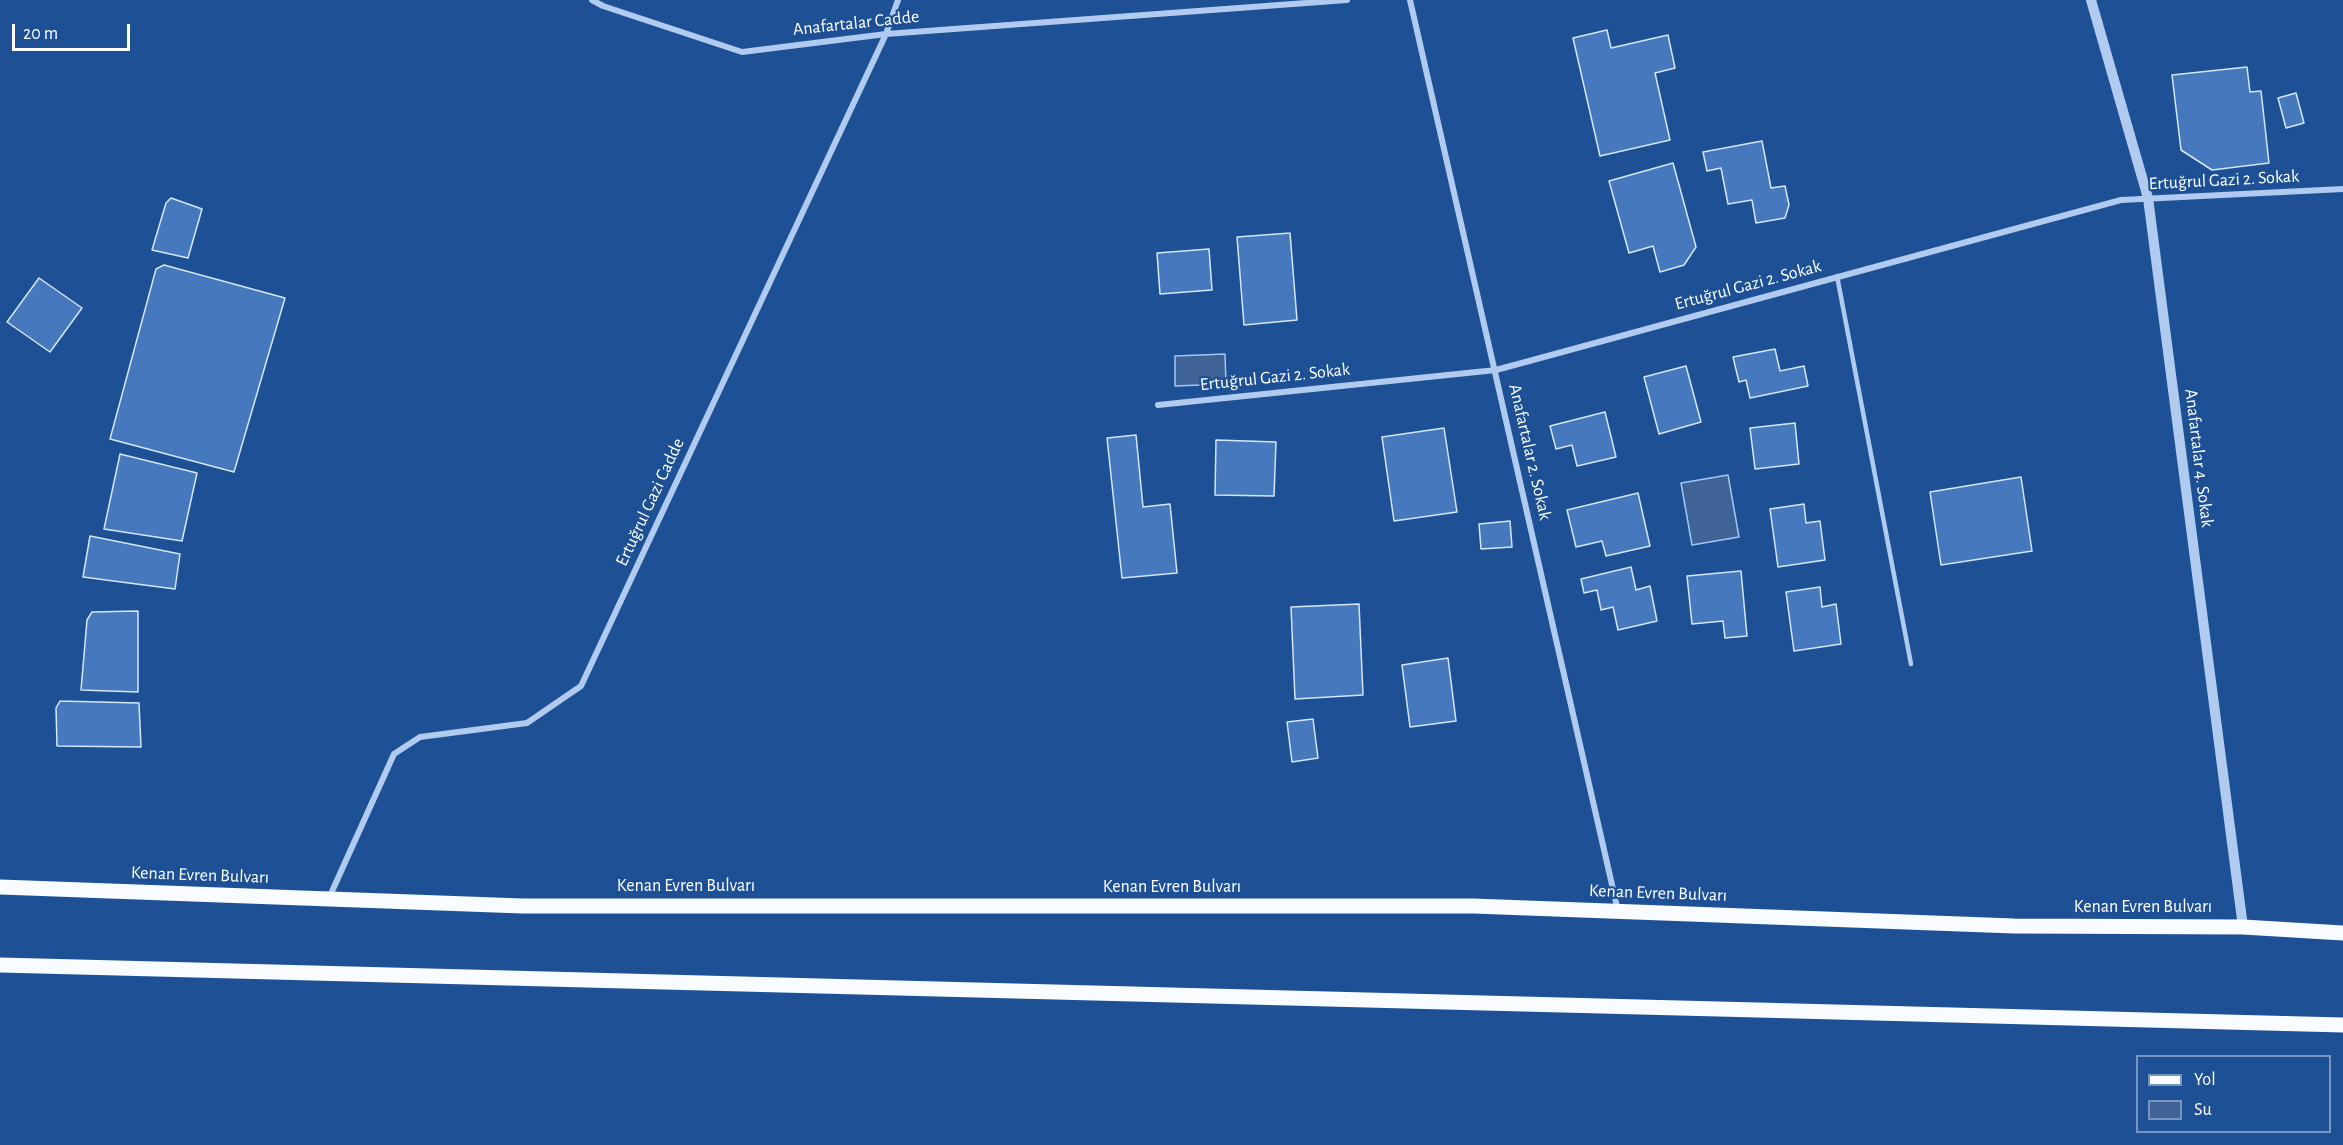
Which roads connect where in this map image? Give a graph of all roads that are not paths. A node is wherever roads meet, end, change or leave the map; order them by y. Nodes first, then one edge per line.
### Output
1 (592, 0) edge
2 (898, 0) edge
3 (1347, 0) edge
4 (1410, 0) edge
5 (2091, 0) edge
6 (886, 34) junction
7 (2343, 189) edge
8 (2148, 198) junction
9 (1837, 276) junction
10 (1496, 370) junction
11 (1158, 405) dead end
12 (1911, 664) dead end
13 (0, 888) edge
14 (329, 899) junction
15 (1618, 912) junction
16 (2243, 927) junction
17 (2343, 933) edge
18 (0, 965) edge
19 (2343, 1025) edge

1 - 6 street, Anafartalar Cadde
2 - 6 street, Ertuğrul Gazi Cadde
3 - 6 street, Anafartalar Cadde
4 - 10 street, Anafartalar 2. Sokak
5 - 8 street, Anafartalar 4. Sokak
6 - 14 street, Ertuğrul Gazi Cadde
7 - 8 street, Ertuğrul Gazi 2. Sokak
8 - 9 street, Ertuğrul Gazi 2. Sokak
8 - 16 street, Anafartalar 4. Sokak
9 - 10 street, Ertuğrul Gazi 2. Sokak
9 - 12 lane
10 - 11 street, Ertuğrul Gazi 2. Sokak
10 - 15 street, Anafartalar 2. Sokak
13 - 14 main road, Kenan Evren Bulvarı
14 - 15 main road, Kenan Evren Bulvarı
15 - 16 main road, Kenan Evren Bulvarı
16 - 17 main road, Kenan Evren Bulvarı
18 - 19 main road

